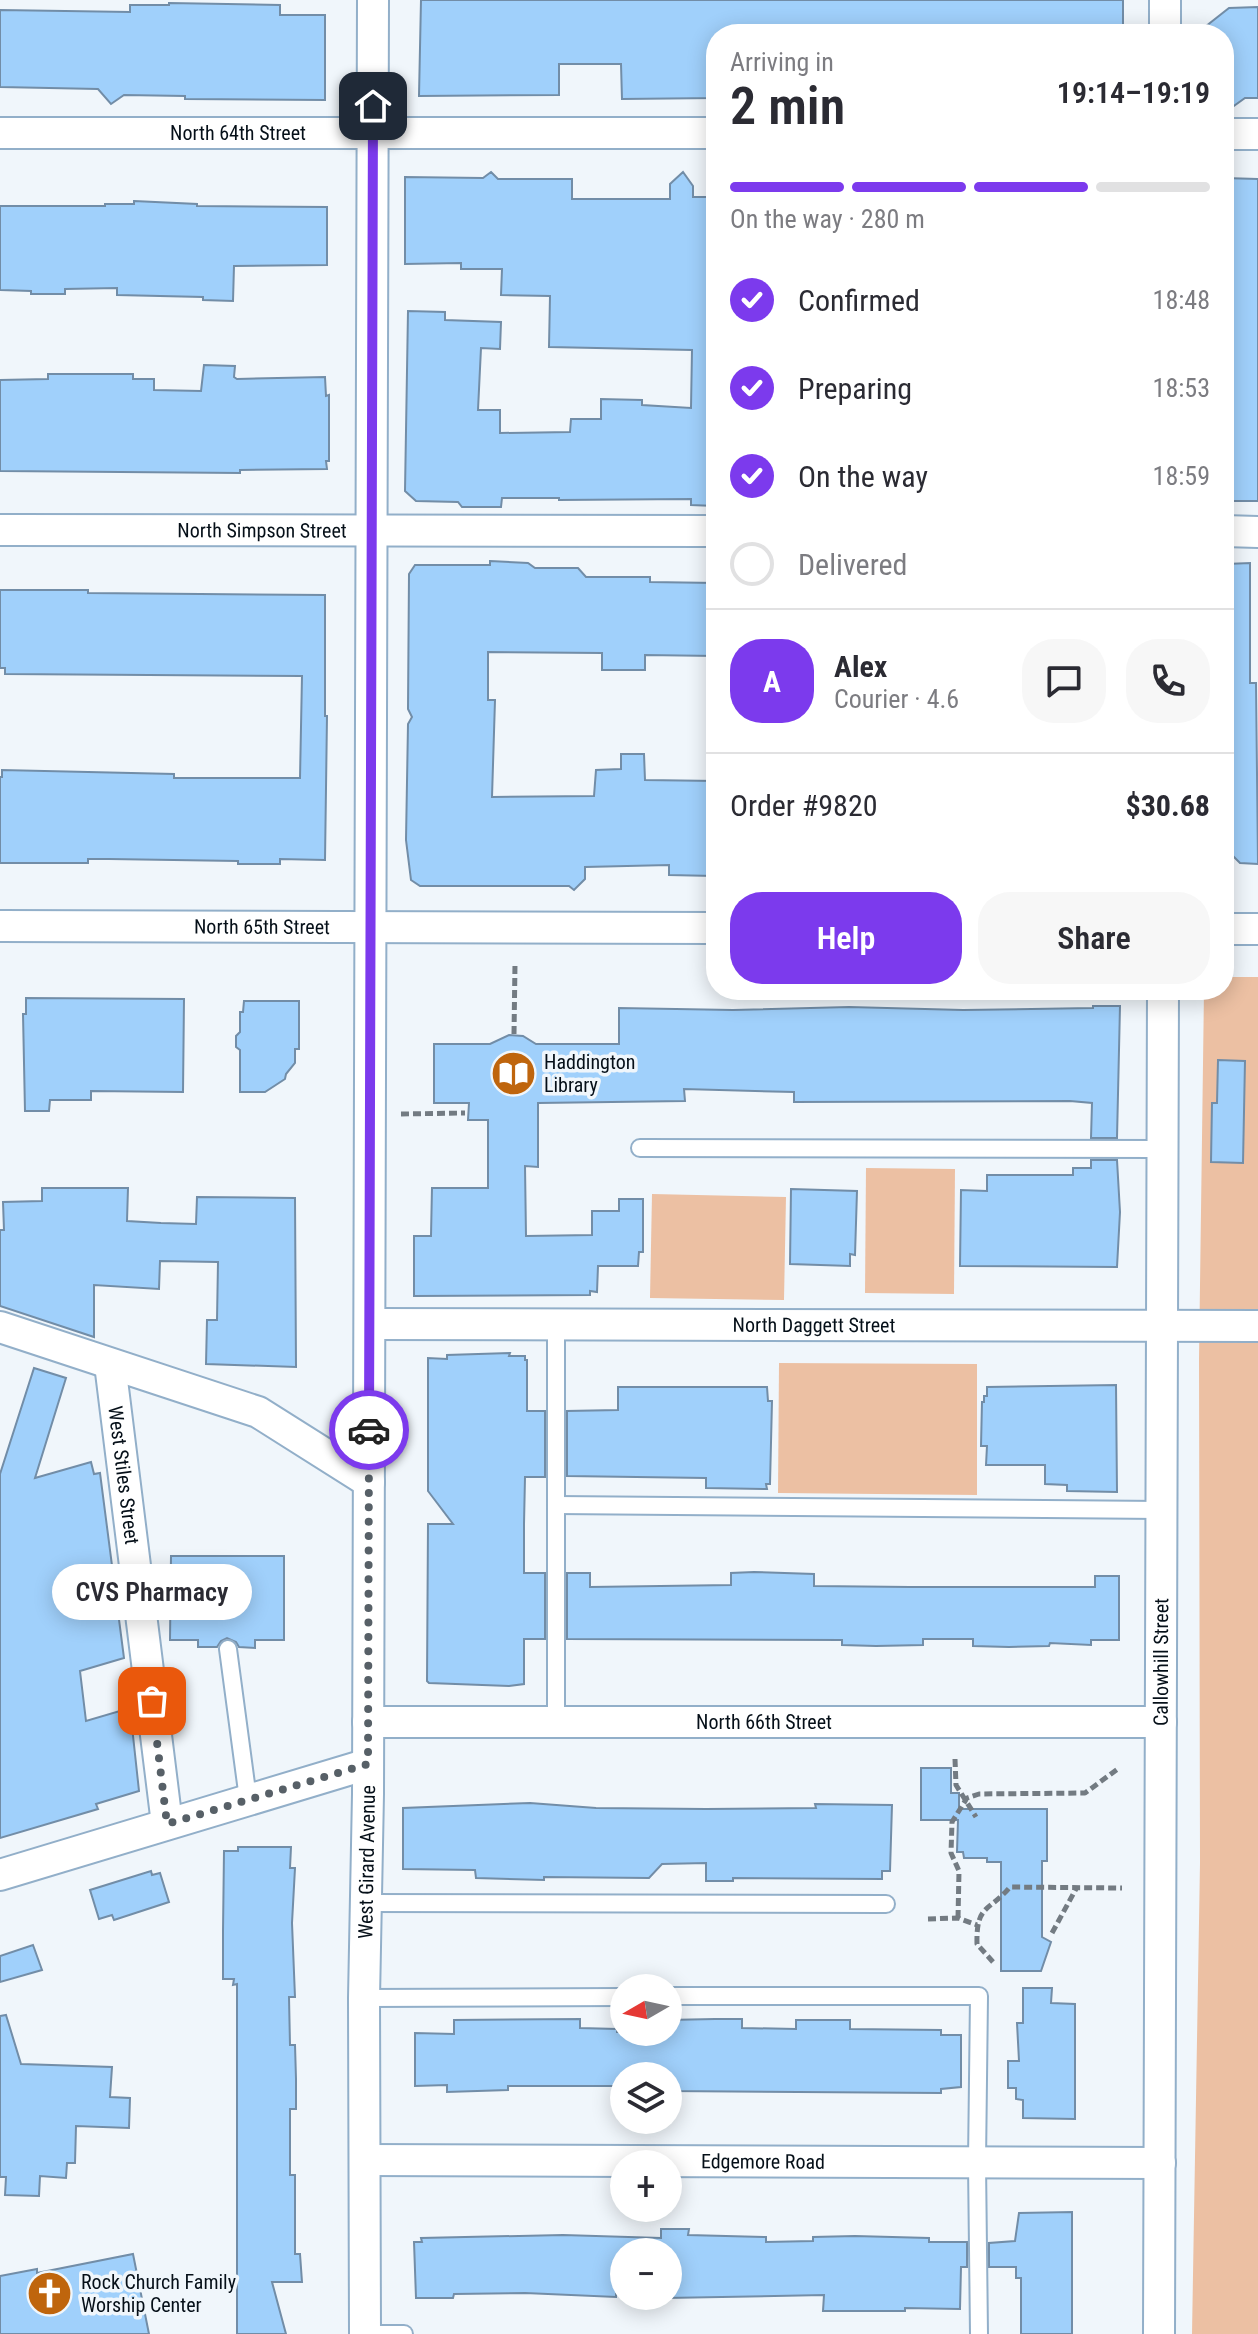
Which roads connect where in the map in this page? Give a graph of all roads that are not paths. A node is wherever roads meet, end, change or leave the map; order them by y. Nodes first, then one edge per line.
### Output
1 (373, 0) edge
2 (1165, 0) edge
3 (1165, 24) edge
4 (373, 132) junction
5 (0, 133) edge
6 (706, 133) edge
7 (1234, 134) edge
8 (1258, 134) edge
9 (0, 530) edge
10 (372, 530) junction
11 (706, 531) edge
12 (1234, 531) edge
13 (1258, 532) edge
14 (0, 926) edge
15 (369, 927) junction
16 (706, 928) edge
17 (1234, 929) edge
18 (1258, 929) edge
19 (1163, 1000) edge
20 (640, 1148) dead end
21 (1162, 1149) junction
22 (370, 1324) junction
23 (556, 1325) junction
24 (1162, 1326) junction
25 (1258, 1326) edge
26 (0, 1327) edge
27 (110, 1364) junction
28 (369, 1482) junction
29 (556, 1505) junction
30 (1161, 1510) junction
31 (228, 1649) dead end
32 (368, 1722) junction
33 (556, 1722) junction
34 (1161, 1722) junction
35 (368, 1764) junction
36 (248, 1799) junction
37 (167, 1824) junction
38 (0, 1875) edge
39 (365, 1903) junction
40 (886, 1904) dead end
41 (682, 1996) edge
42 (610, 1997) edge
43 (364, 1998) junction
44 (365, 2160) junction
45 (977, 2163) junction
46 (1160, 2163) junction
47 (365, 2334) edge
48 (404, 2334) edge
49 (979, 2334) edge
50 (1159, 2334) edge

1 - 4 street, West Girard Avenue
2 - 3 street
4 - 5 street, North 64th Street
4 - 6 street, North 64th Street
4 - 10 street, West Girard Avenue
7 - 8 street
9 - 10 street, North Simpson Street
10 - 11 street, North Simpson Street
10 - 15 street, West Girard Avenue
12 - 13 street
14 - 15 street, North 65th Street
15 - 16 street, North 65th Street
15 - 22 street, West Girard Avenue
17 - 18 street
19 - 21 street, Callowhill Street
20 - 21 lane
21 - 24 street, Callowhill Street
22 - 23 street, North Daggett Street
22 - 28 street, West Girard Avenue
23 - 24 street, North Daggett Street
23 - 29 lane
24 - 25 street, North Daggett Street
24 - 30 street, Callowhill Street
26 - 27 street
27 - 28 street
27 - 37 street, West Stiles Street
28 - 32 street, West Girard Avenue
29 - 30 lane
29 - 33 lane
30 - 34 street, Callowhill Street
31 - 36 lane
32 - 33 street, North 66th Street
32 - 35 street, West Girard Avenue
33 - 34 street, North 66th Street
34 - 46 street, Callowhill Street
35 - 36 street
35 - 39 street, West Girard Avenue
36 - 37 street
37 - 38 street
39 - 40 lane
39 - 43 street, West Girard Avenue
41 - 45 lane
42 - 43 lane
43 - 44 street, West Girard Avenue
44 - 45 street, Edgemore Road
44 - 47 street, West Girard Avenue
45 - 46 street, Edgemore Road
45 - 49 lane
46 - 50 street, Callowhill Street
47 - 48 lane

